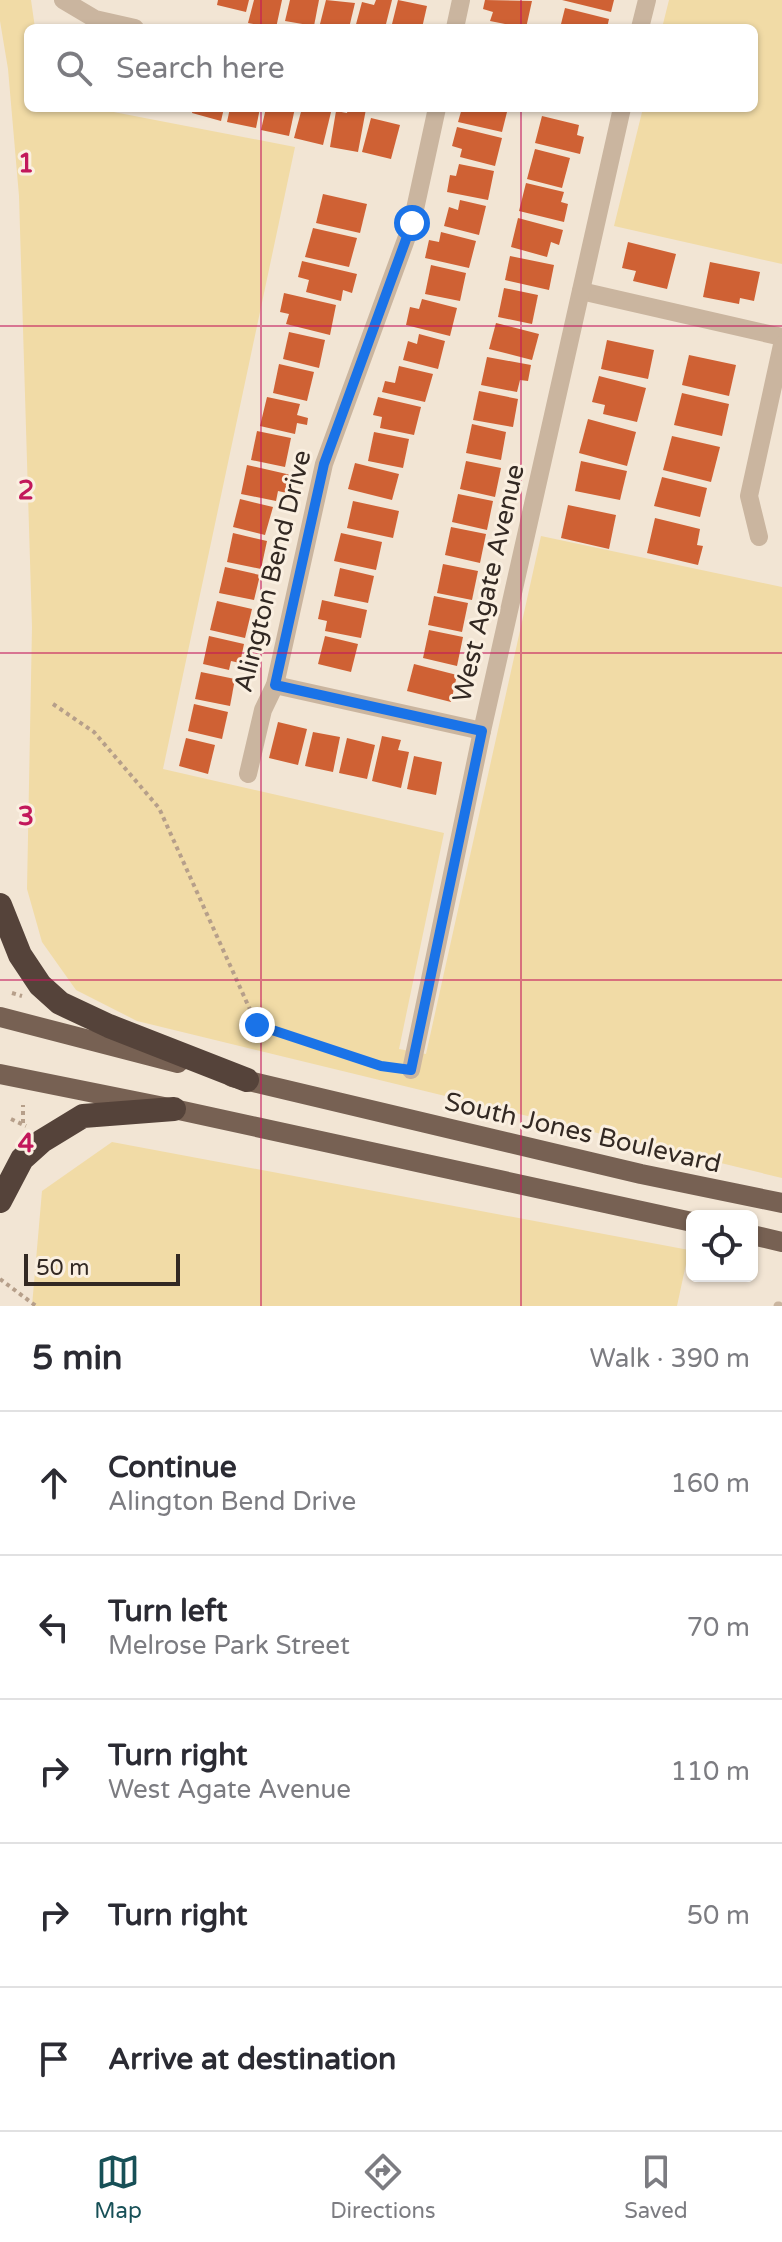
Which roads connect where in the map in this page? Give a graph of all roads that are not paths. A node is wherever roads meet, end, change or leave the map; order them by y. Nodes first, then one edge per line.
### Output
1 (63, 0) edge
2 (461, 0) edge
3 (647, 0) edge
4 (117, 24) edge
5 (456, 24) edge
6 (641, 24) edge
7 (436, 112) edge
8 (621, 112) edge
9 (581, 291) junction
10 (782, 337) edge
11 (782, 345) edge
12 (759, 537) dead end
13 (275, 685) junction
14 (482, 731) junction
15 (248, 774) dead end
16 (0, 905) edge
17 (0, 1017) edge
18 (411, 1070) road end
19 (0, 1074) edge
20 (247, 1080) junction
21 (174, 1109) junction
22 (0, 1201) edge
23 (782, 1203) edge
24 (686, 1221) edge
25 (758, 1236) edge
26 (782, 1242) edge

1 - 4 street
2 - 5 street
3 - 6 street
7 - 13 street, Alington Bend Drive
8 - 9 street, West Agate Avenue
9 - 10 street
9 - 14 street, West Agate Avenue
11 - 12 street
13 - 14 street
13 - 15 street, Alington Bend Drive
14 - 18 street, West Agate Avenue
16 - 20 highway
17 - 20 main road, South Jones Boulevard
19 - 21 main road
20 - 23 main road, South Jones Boulevard
21 - 22 highway
21 - 24 main road
25 - 26 main road

